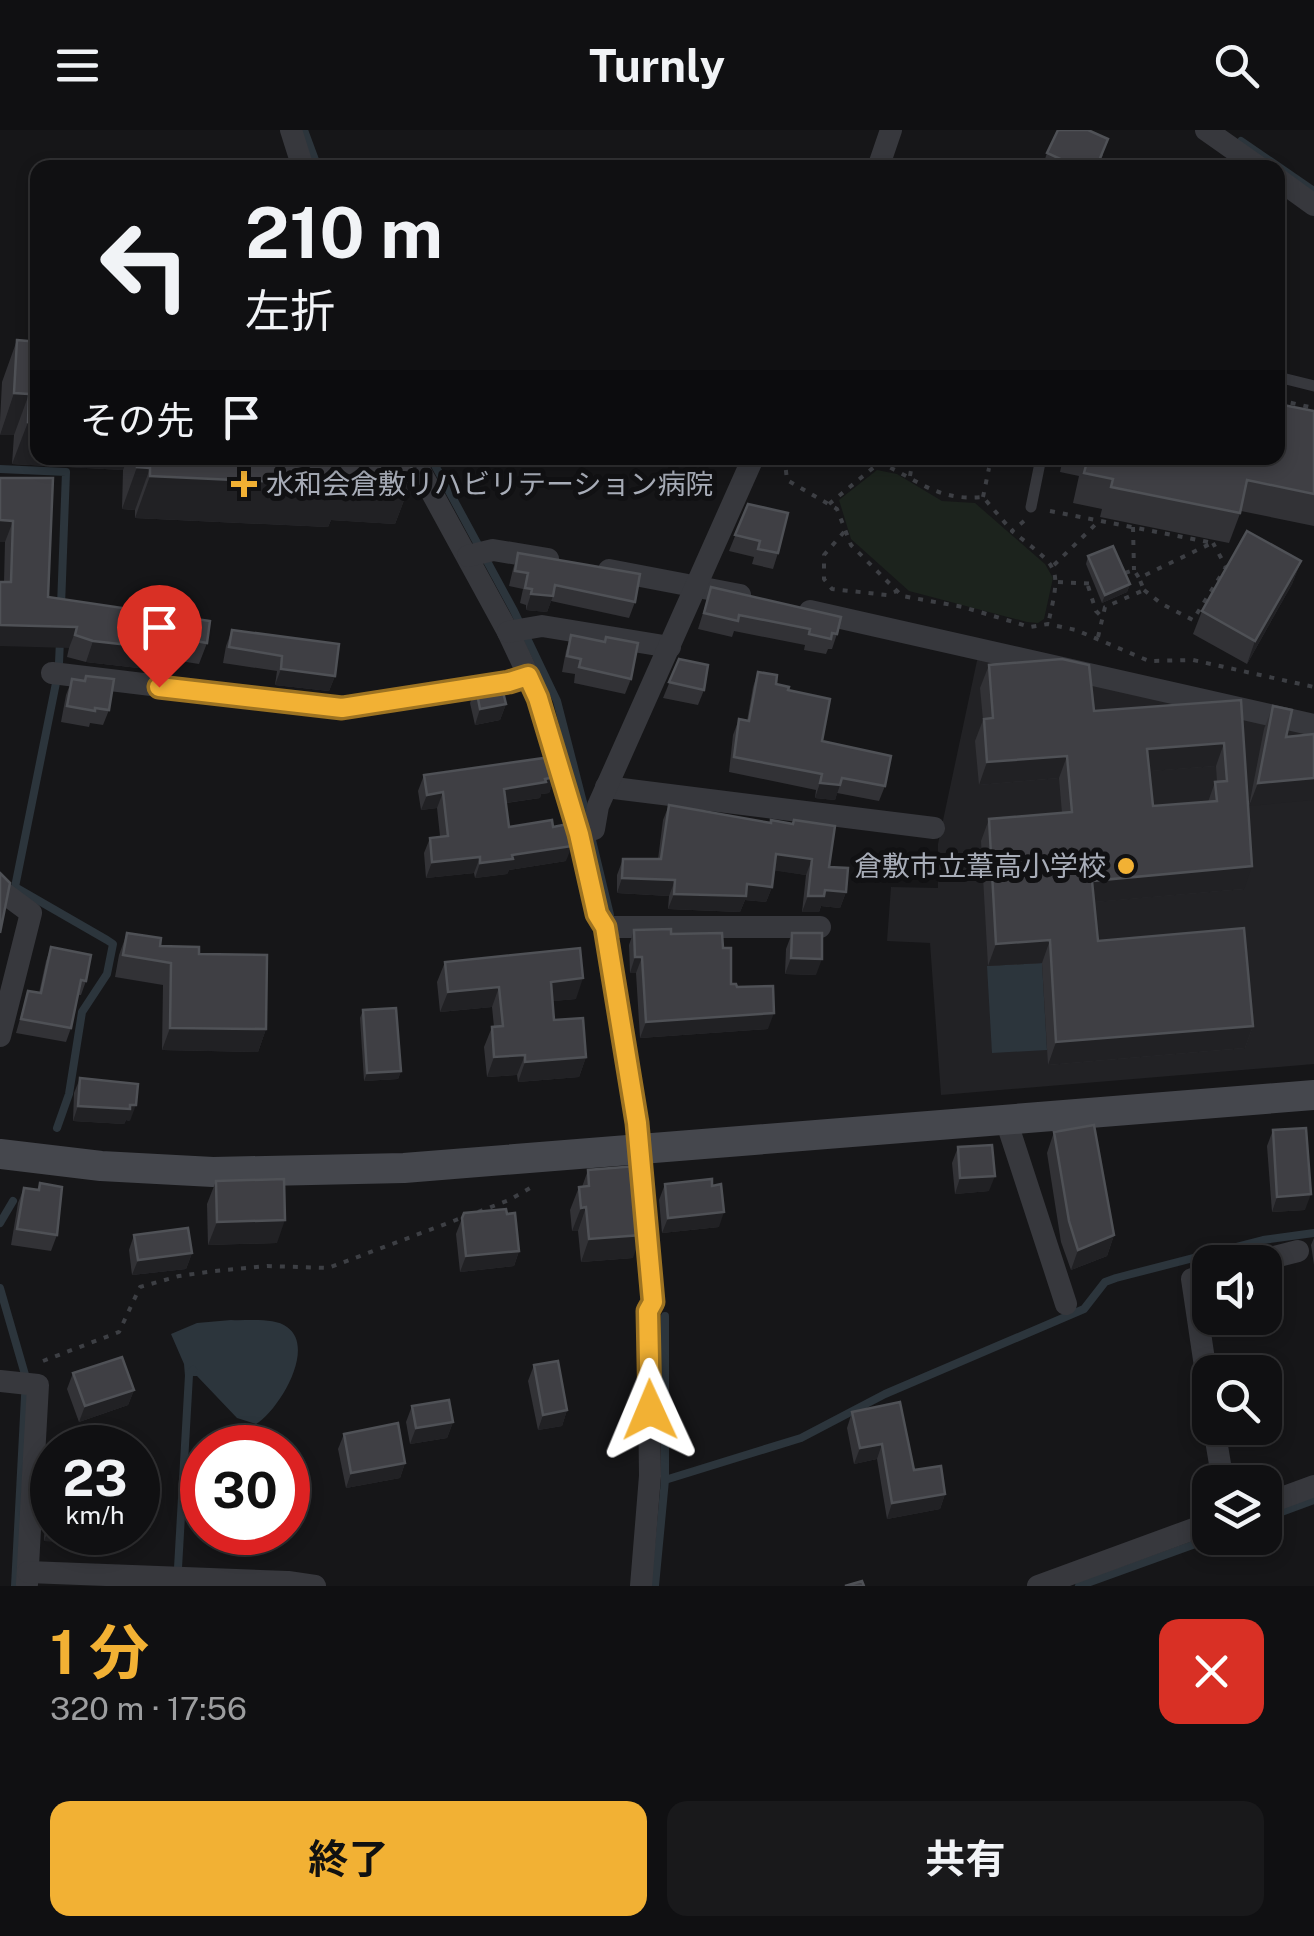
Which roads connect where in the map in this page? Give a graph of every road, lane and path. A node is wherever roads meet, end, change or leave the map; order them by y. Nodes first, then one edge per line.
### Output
1 (291, 130) edge
2 (892, 130) edge
3 (1210, 131) edge
4 (300, 160) edge
5 (881, 160) edge
6 (1249, 160) edge
7 (1285, 185) edge
8 (1314, 205) edge
9 (1285, 380) edge
10 (1314, 386) edge
11 (1285, 402) edge
12 (1314, 408) edge
13 (419, 465) edge
14 (750, 465) edge
15 (786, 465) edge
16 (881, 465) edge
17 (884, 465) edge
18 (912, 465) edge
19 (1040, 465) edge
20 (989, 468) dead end
21 (910, 476) junction
22 (983, 497) junction
23 (829, 504) junction
24 (1032, 507) junction
25 (1100, 520) junction
26 (1133, 527) junction
27 (844, 532) junction
28 (1012, 532) junction
29 (1213, 543) junction
30 (478, 554) junction
31 (1054, 565) junction
32 (1134, 570) junction
33 (1118, 576) edge
34 (1139, 578) junction
35 (1106, 580) edge
36 (1058, 582) junction
37 (698, 586) junction
38 (1088, 586) junction
39 (1144, 590) junction
40 (897, 591) junction
41 (756, 599) edge
42 (795, 608) edge
43 (1102, 618) junction
44 (1048, 624) junction
45 (518, 630) junction
46 (1098, 637) junction
47 (670, 647) junction
48 (52, 673) dead end
49 (528, 676) junction
50 (1314, 687) edge
51 (1314, 725) edge
52 (606, 787) junction
53 (934, 828) dead end
54 (586, 832) junction
55 (0, 890) edge
56 (605, 927) junction
57 (820, 927) dead end
58 (0, 1036) edge
59 (1314, 1095) edge
60 (1006, 1120) junction
61 (639, 1147) junction
62 (0, 1154) edge
63 (542, 1181) dead end
64 (1298, 1252) dead end
65 (1282, 1256) edge
66 (1066, 1304) dead end
67 (23, 1384) edge
68 (1314, 1486) edge
69 (1282, 1498) edge
70 (1192, 1530) edge
71 (27, 1579) edge
72 (315, 1586) edge
73 (641, 1586) edge
74 (1038, 1586) edge

1 - 4 street
2 - 5 street
3 - 6 street
7 - 8 street
9 - 10 lane
11 - 12 path
13 - 30 street
14 - 37 street
15 - 23 path
16 - 23 path
17 - 21 path
18 - 21 path
19 - 24 lane
20 - 22 path
21 - 22 path
22 - 28 path
23 - 27 path
24 - 25 path
24 - 28 path
25 - 26 path
25 - 31 path
26 - 29 path
26 - 32 path
27 - 40 path
27 - 40 path
28 - 31 path
29 - 34 path
29 - 39 path
30 - 37 street
30 - 45 street
31 - 36 path
32 - 33 path
32 - 34 path
34 - 39 path
35 - 38 path
36 - 38 path
36 - 44 path
37 - 41 street
37 - 47 street
38 - 43 path
39 - 43 path
40 - 44 path
42 - 51 street
43 - 46 path
44 - 46 path
45 - 47 street
45 - 49 street
46 - 50 path
47 - 52 street
48 - 49 street
49 - 54 street
52 - 53 street
52 - 54 street
54 - 56 street
55 - 58 street
56 - 57 street
56 - 61 street
59 - 60 street
60 - 61 street
60 - 66 street
61 - 62 street
61 - 73 street
63 - 67 path
64 - 65 street
67 - 71 street
68 - 69 street
70 - 74 street
71 - 72 street

